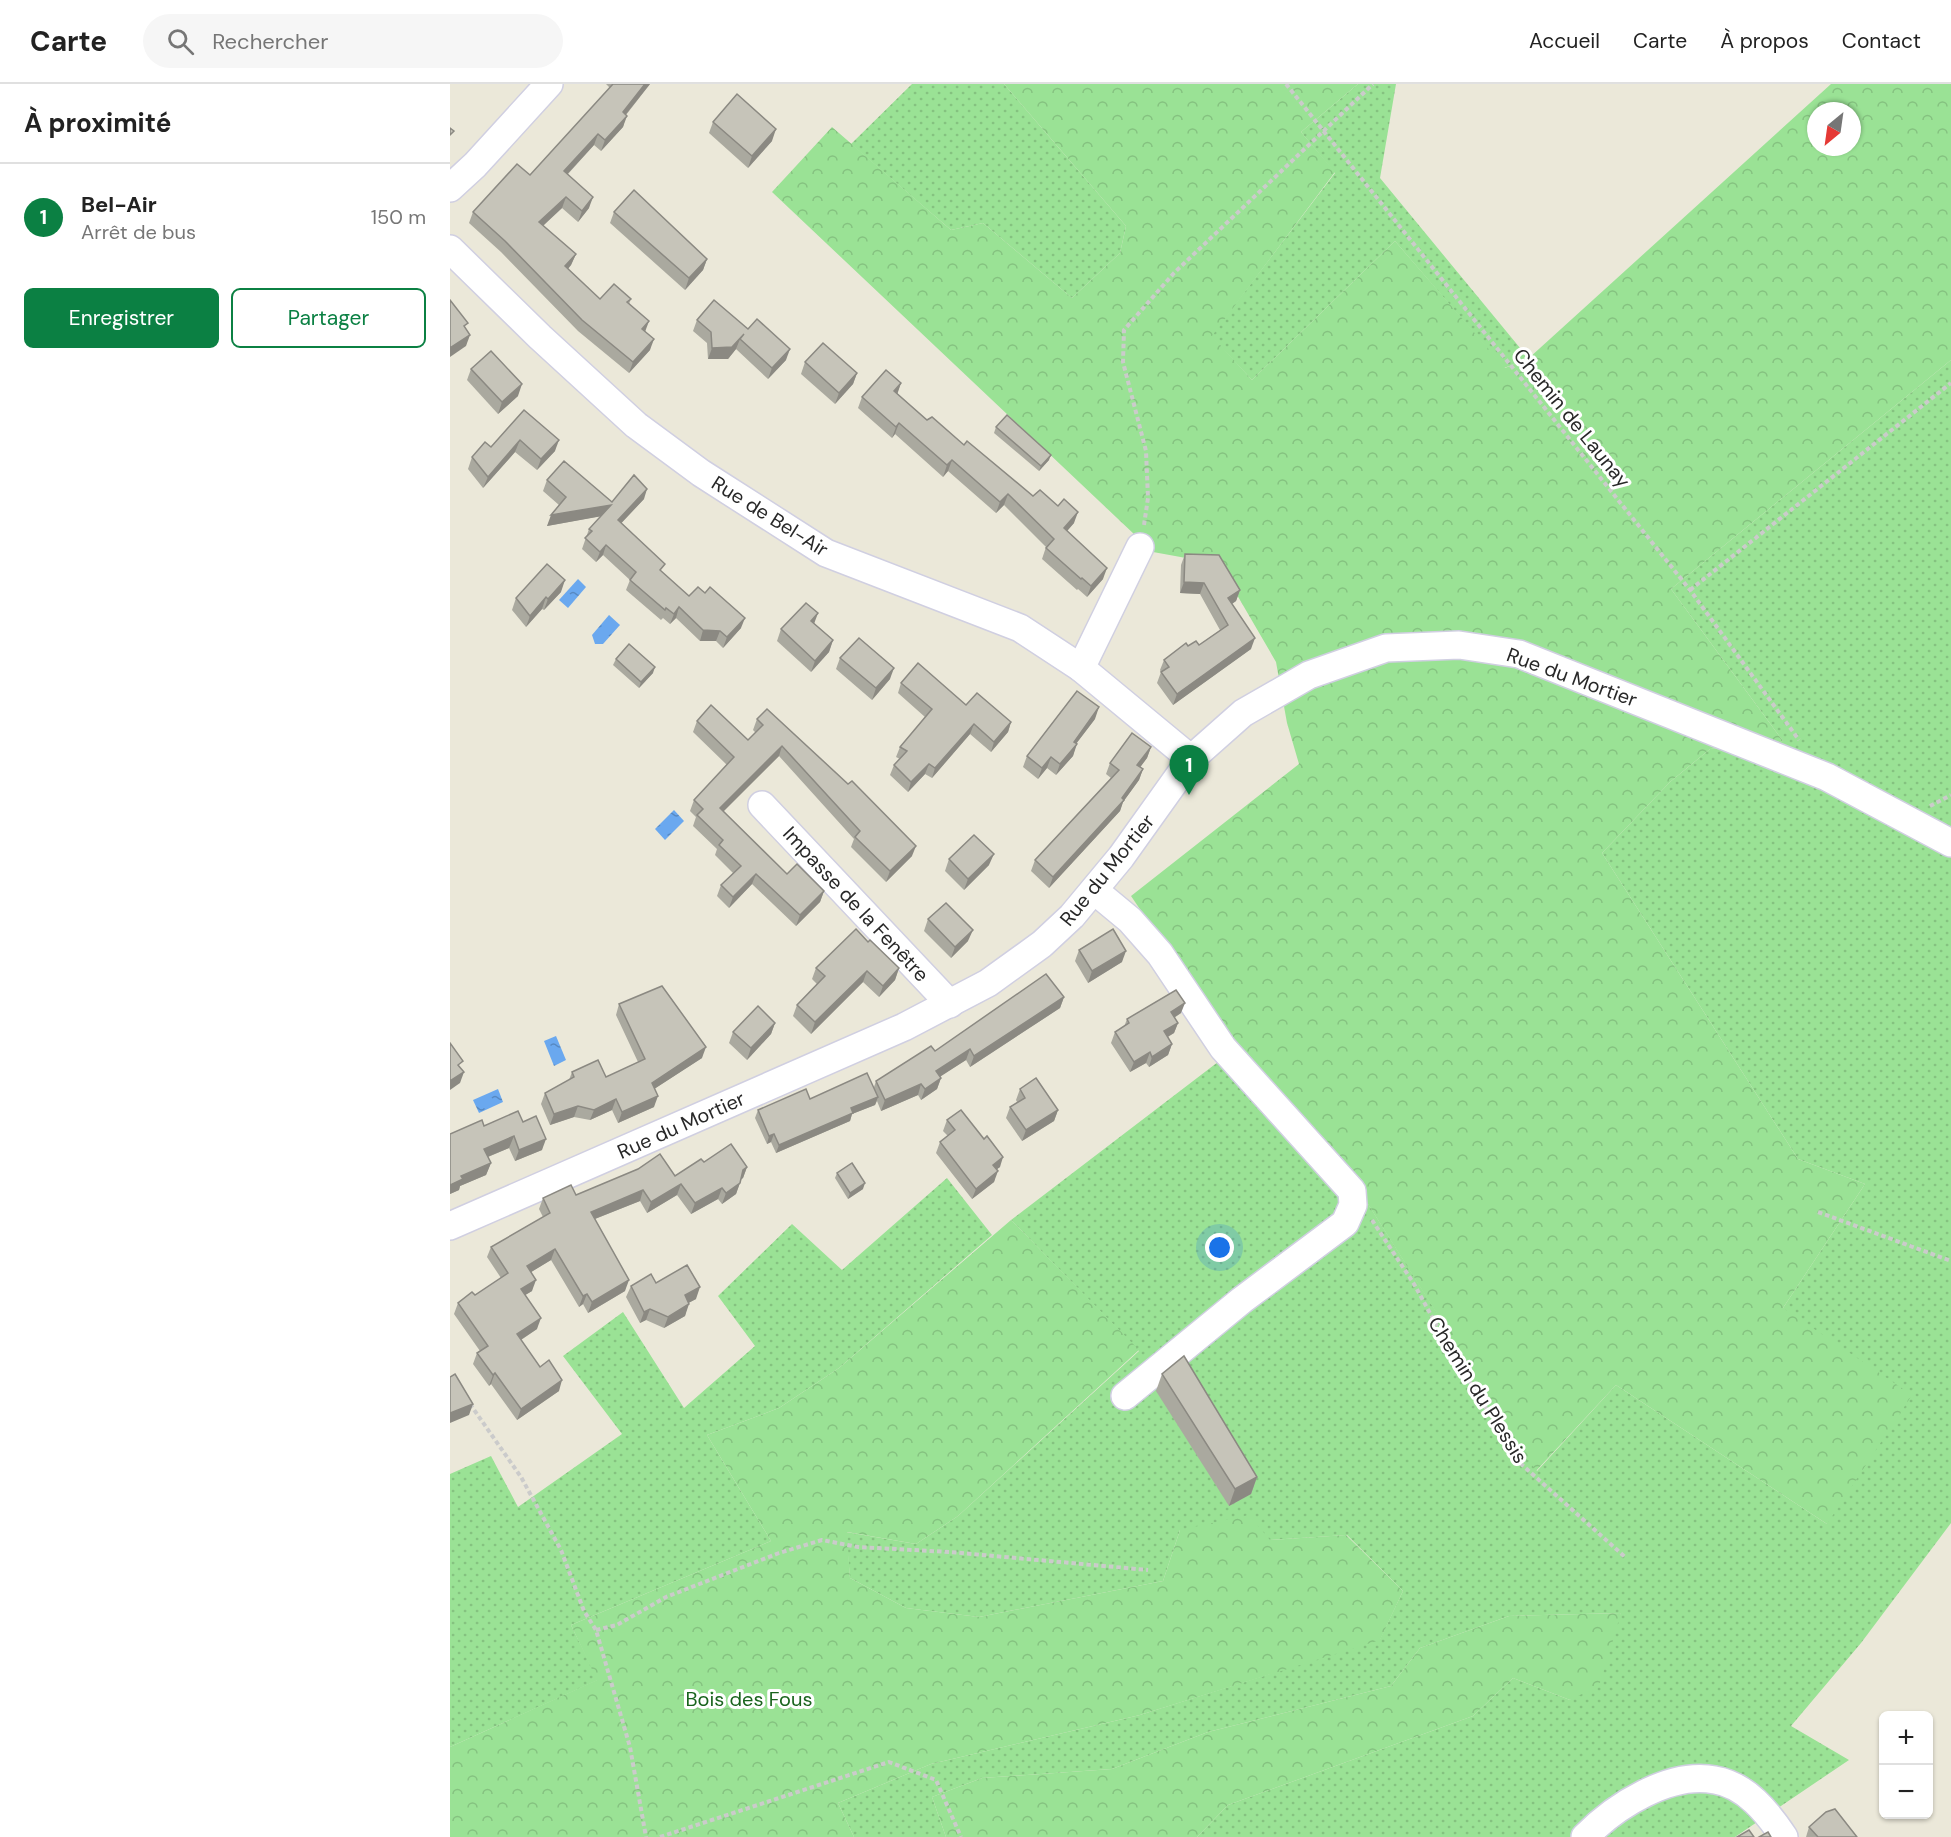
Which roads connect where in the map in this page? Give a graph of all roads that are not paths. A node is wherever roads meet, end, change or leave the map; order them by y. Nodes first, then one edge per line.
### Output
1 (549, 84) edge
2 (450, 188) edge
3 (450, 249) edge
4 (1140, 547) road end
5 (1081, 668) junction
6 (1191, 759) junction
7 (762, 805) dead end
8 (1951, 843) edge
9 (1095, 891) junction
10 (950, 1004) junction
11 (450, 1226) edge
12 (1125, 1396) dead end
13 (1585, 1837) edge
14 (1784, 1837) edge

1 - 2 street
3 - 5 street, Rue de Bel-Air
4 - 5 street
5 - 6 street, Rue de Bel-Air
6 - 8 street, Rue du Mortier
6 - 9 street, Rue du Mortier
7 - 10 street, Impasse de la Fenêtre
9 - 10 street, Rue du Mortier
9 - 12 street
10 - 11 street, Rue du Mortier
13 - 14 street

